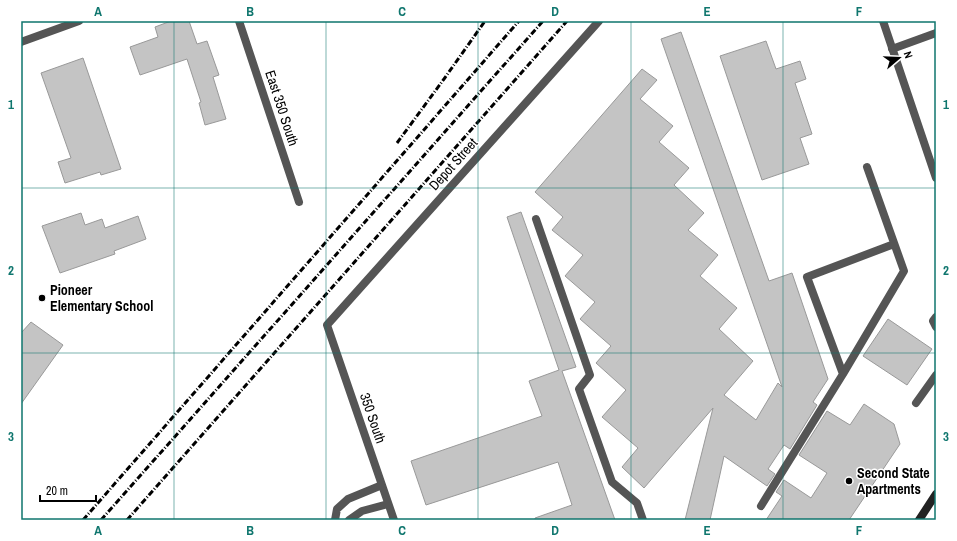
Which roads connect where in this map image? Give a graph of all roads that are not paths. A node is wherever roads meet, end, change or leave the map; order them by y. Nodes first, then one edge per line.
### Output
1 (79, 21) edge
2 (239, 21) edge
3 (599, 21) edge
4 (883, 21) edge
5 (936, 33) edge
6 (21, 42) edge
7 (892, 49) junction
8 (867, 167) dead end
9 (936, 178) edge
10 (299, 202) dead end
11 (536, 219) dead end
12 (894, 244) junction
13 (936, 317) edge
14 (327, 325) joint
15 (936, 327) edge
16 (843, 374) junction
17 (936, 375) edge
18 (916, 403) dead end
19 (382, 485) junction
20 (936, 494) edge
21 (388, 504) junction
22 (761, 506) dead end
23 (335, 520) edge
24 (349, 520) edge
25 (394, 520) edge
26 (643, 520) edge
27 (919, 520) edge

1 - 6 street
2 - 10 street, East 350 South
3 - 14 street, Depot Street
4 - 7 street
5 - 7 street
7 - 9 street
8 - 12 street
11 - 26 street
12 - 16 street
12 - 16 street
13 - 15 street
14 - 19 street, 350 South
16 - 22 street
17 - 18 street
19 - 21 street, 350 South
19 - 23 street
20 - 27 main road
21 - 24 street
21 - 25 street, 350 South

